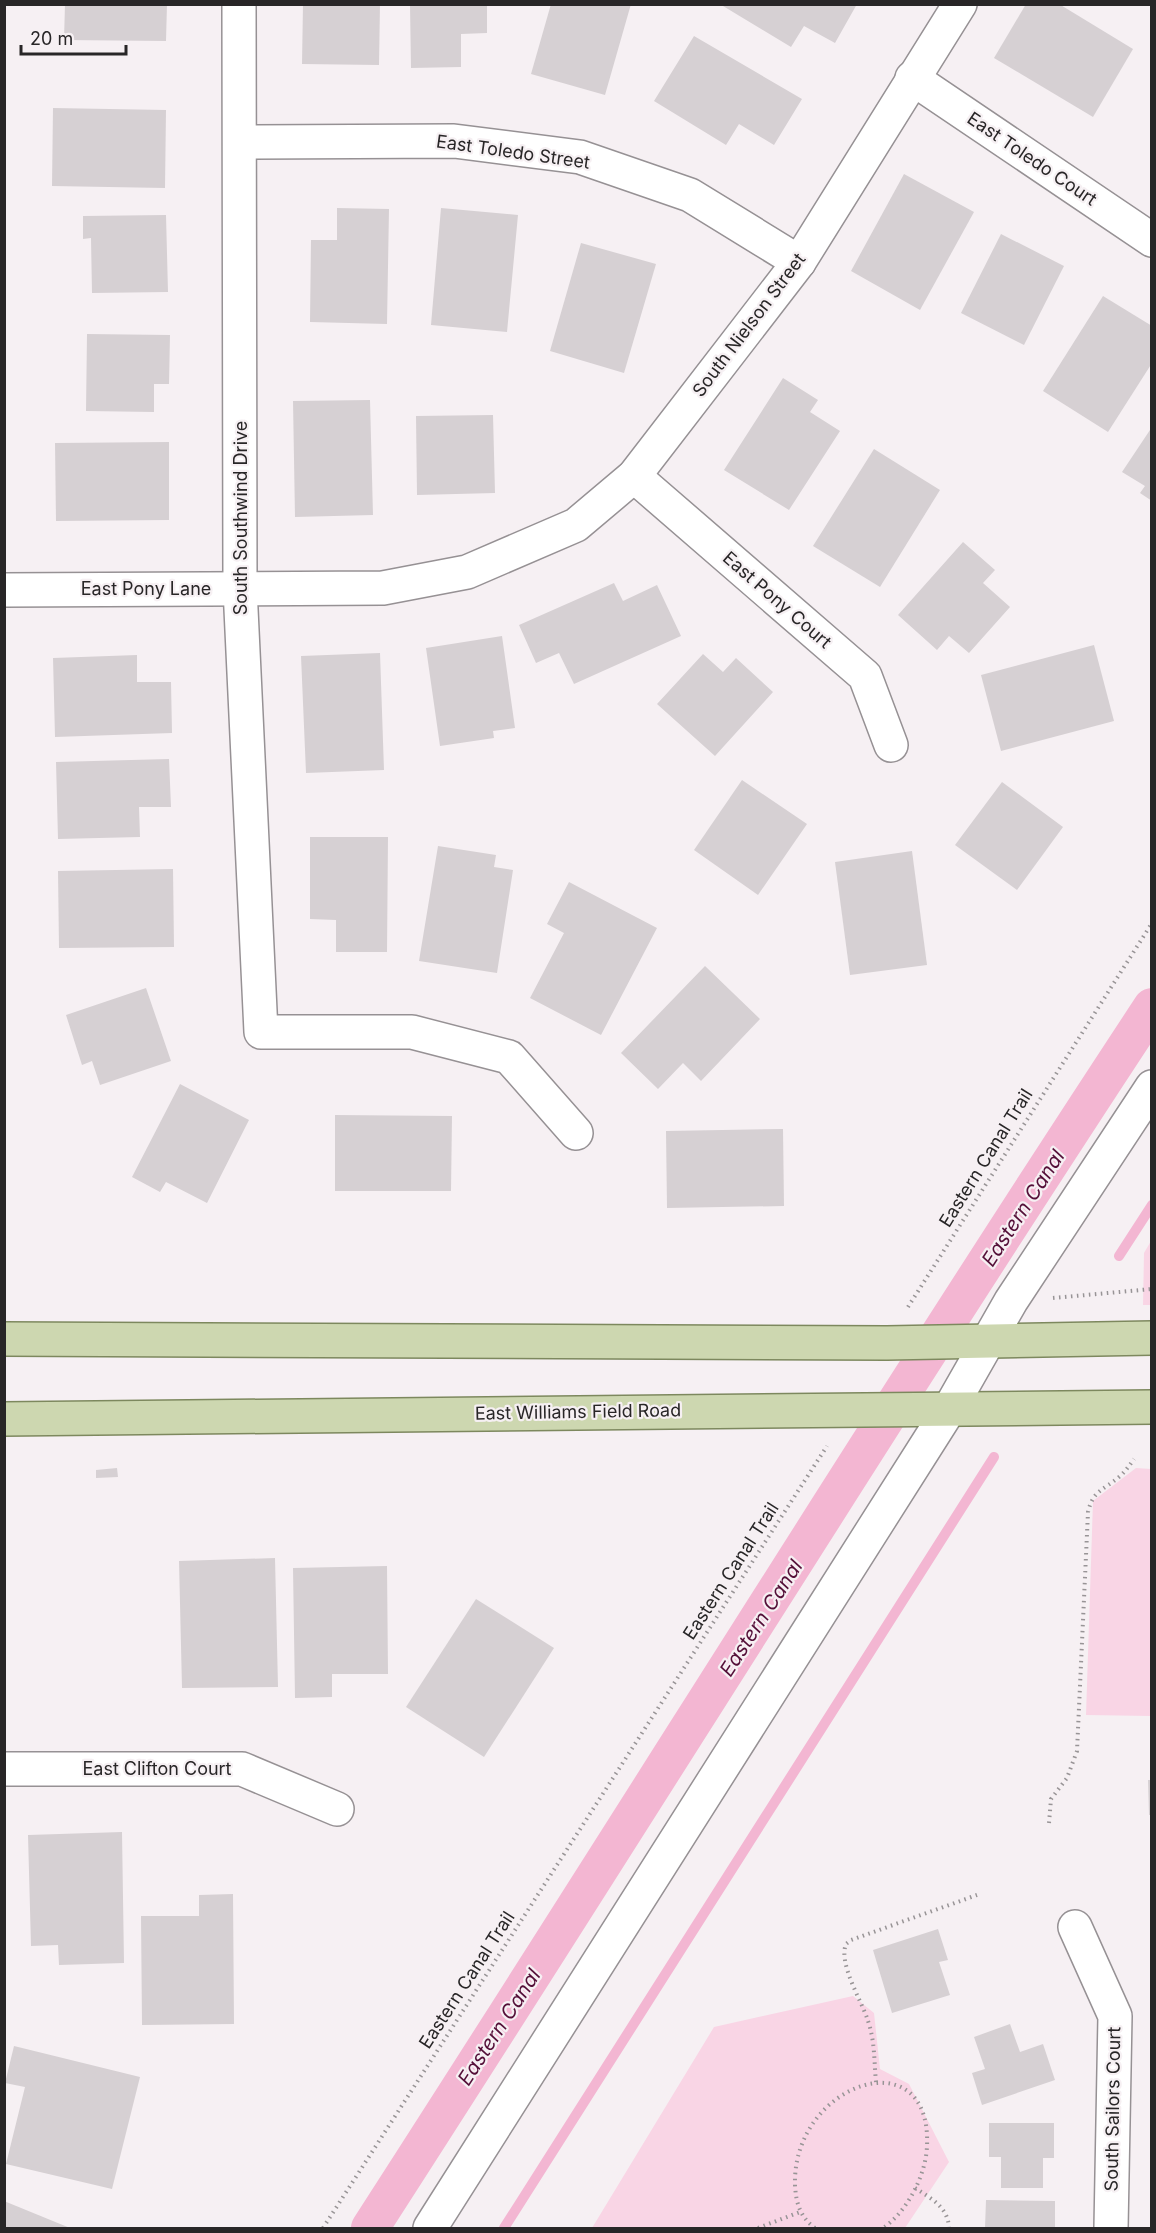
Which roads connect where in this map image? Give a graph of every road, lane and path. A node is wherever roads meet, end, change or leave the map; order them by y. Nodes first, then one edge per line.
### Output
1 (239, 4) edge
2 (960, 4) edge
3 (912, 78) junction
4 (240, 142) junction
5 (1152, 240) edge
6 (799, 262) junction
7 (634, 476) junction
8 (467, 572) joint
9 (240, 588) junction
10 (4, 590) edge
11 (891, 745) dead end
12 (1152, 923) edge
13 (1152, 1087) edge
14 (576, 1132) dead end
15 (1152, 1289) edge
16 (1011, 1301) junction
17 (1152, 1338) edge
18 (4, 1339) edge
19 (987, 1341) junction
20 (887, 1343) junction
21 (1152, 1407) edge
22 (950, 1408) junction
23 (847, 1409) junction
24 (4, 1419) edge
25 (1134, 1459) dead end
26 (4, 1769) edge
27 (337, 1809) dead end
28 (1048, 1823) dead end
29 (976, 1895) dead end
30 (1075, 1927) dead end
31 (876, 2082) junction
32 (915, 2188) junction
33 (800, 2212) junction
34 (323, 2229) edge
35 (430, 2229) edge
36 (758, 2229) edge
37 (815, 2229) edge
38 (883, 2229) edge
39 (949, 2229) edge
40 (1111, 2229) edge

1 - 4 street, South Southwind Drive
2 - 3 street, South Nielson Street
3 - 5 street, East Toledo Court
3 - 6 street, South Nielson Street
4 - 6 street, East Toledo Street
4 - 9 street, South Southwind Drive
6 - 7 street, South Nielson Street
7 - 8 street, South Nielson Street
7 - 11 street, East Pony Court
8 - 9 street, East Pony Lane
9 - 10 street, East Pony Lane
9 - 14 street, South Southwind Drive
12 - 20 path, Eastern Canal Trail
13 - 16 street
15 - 16 path
16 - 19 street
17 - 19 main road
18 - 20 main road
19 - 20 main road
19 - 22 street
21 - 22 main road, East Williams Field Road
22 - 23 main road, East Williams Field Road
22 - 35 street
23 - 24 main road, East Williams Field Road
23 - 34 path, Eastern Canal Trail
25 - 28 path
26 - 27 street, East Clifton Court
29 - 31 path
30 - 40 street, South Sailors Court
31 - 32 path
31 - 33 path
32 - 38 path
32 - 39 path
33 - 36 path
33 - 37 path

